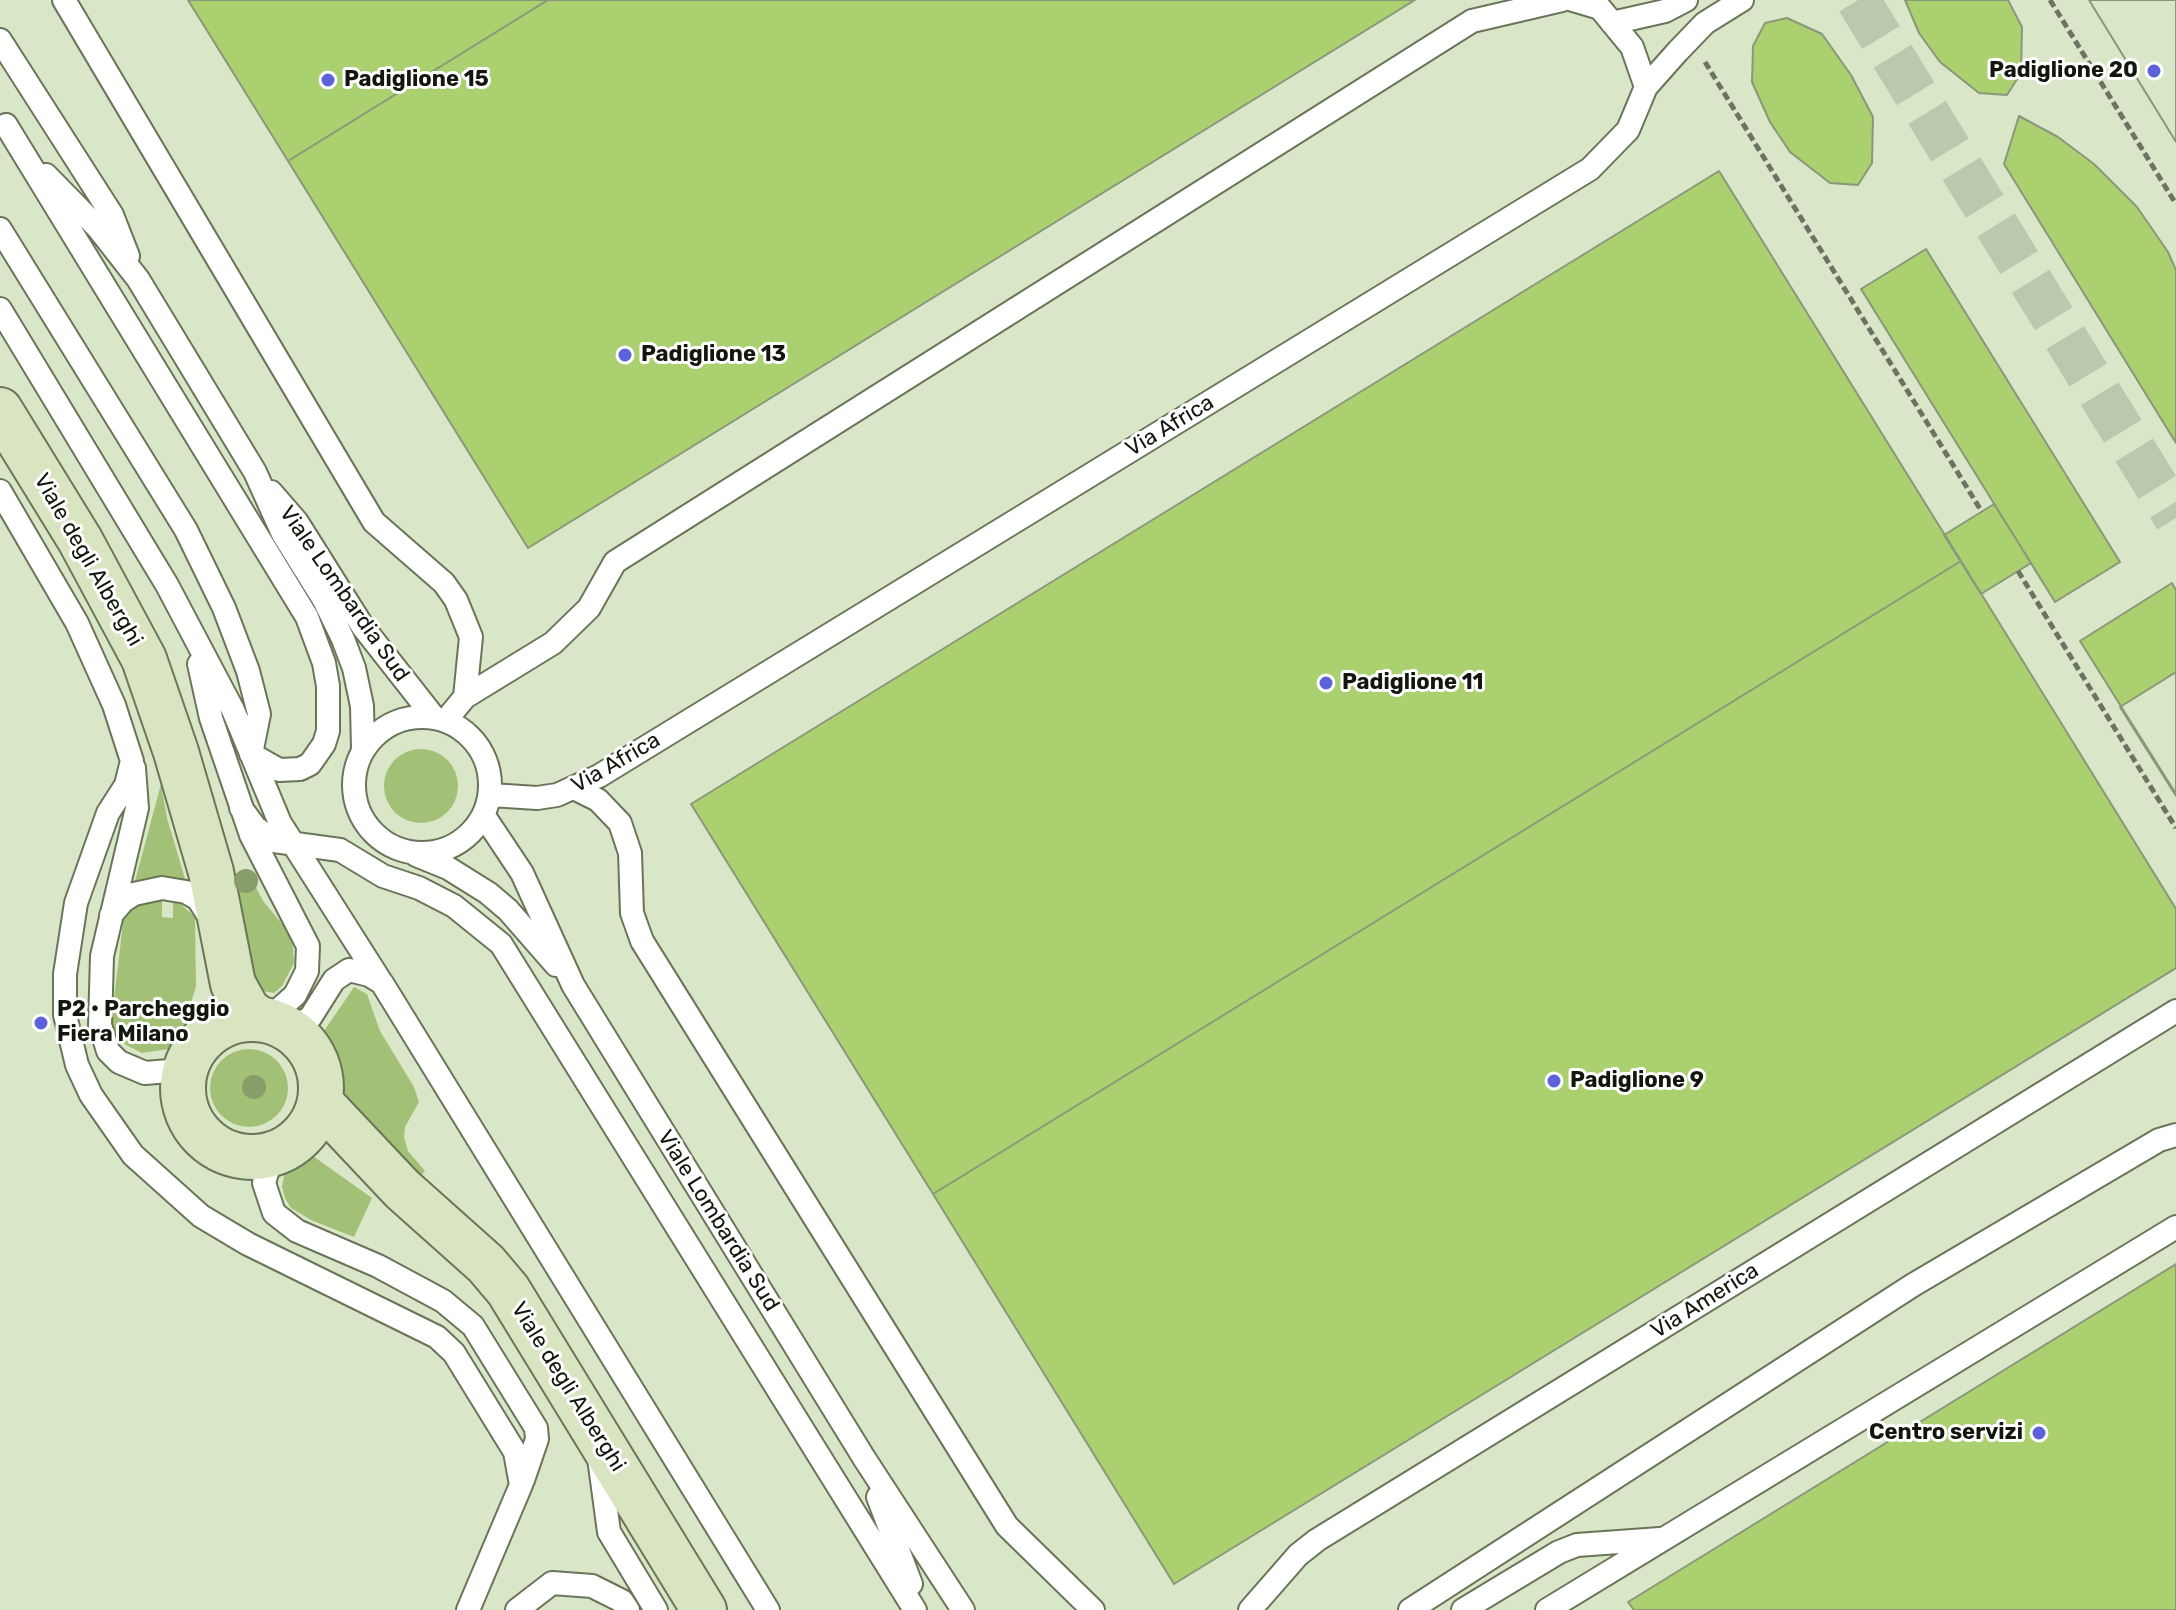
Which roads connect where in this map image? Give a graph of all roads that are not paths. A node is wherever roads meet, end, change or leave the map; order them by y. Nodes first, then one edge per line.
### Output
1 (64, 0) edge
2 (1562, 0) edge
3 (1573, 0) edge
4 (1686, 0) edge
5 (1742, 0) edge
6 (1612, 23) junction
7 (0, 40) edge
8 (1646, 87) junction
9 (3, 120) edge
10 (0, 229) edge
11 (138, 279) junction
12 (0, 309) edge
13 (0, 410) edge
14 (255, 472) junction
15 (0, 491) edge
16 (195, 643) junction
17 (465, 697) junction
18 (439, 718) junction
19 (363, 749) junction
20 (251, 754) junction
21 (132, 761) junction
22 (566, 792) junction
23 (488, 805) junction
24 (241, 808) junction
25 (293, 846) junction
26 (411, 853) junction
27 (215, 919) junction
28 (109, 920) junction
29 (382, 983) junction
30 (573, 985) junction
31 (2176, 1011) edge
32 (269, 1022) junction
33 (195, 1050) junction
34 (301, 1129) junction
35 (2176, 1135) edge
36 (2176, 1227) edge
37 (596, 1433) junction
38 (864, 1458) junction
39 (521, 1485) junction
40 (1664, 1539) junction
41 (1284, 1574) junction
42 (468, 1610) edge
43 (517, 1610) edge
44 (628, 1610) edge
45 (656, 1610) edge
46 (704, 1610) edge
47 (768, 1610) edge
48 (918, 1610) edge
49 (963, 1610) edge
50 (1093, 1610) edge
51 (1250, 1610) edge
52 (1276, 1610) edge
53 (1410, 1610) edge
54 (1463, 1610) edge
55 (1547, 1610) edge

1 - 17 lane
2 - 17 lane
3 - 6 lane
4 - 6 lane
5 - 8 lane, Via Africa
6 - 8 lane
7 - 11 lane, Viale Lombardia Sud
8 - 22 lane, Via Africa
9 - 11 lane, Viale Lombardia Sud
9 - 20 lane
10 - 20 lane
11 - 14 lane, Viale Lombardia Sud
12 - 16 lane
13 - 27 street, Viale degli Alberghi
14 - 18 lane, Viale Lombardia Sud
14 - 19 lane, Viale Lombardia Sud
15 - 21 lane
16 - 20 lane
16 - 24 lane
17 - 18 lane
18 - 19 lane
18 - 23 lane
19 - 26 lane
20 - 25 lane
21 - 28 lane
21 - 39 lane
22 - 23 lane
22 - 50 lane
23 - 26 lane
23 - 30 lane, Viale Lombardia Sud
24 - 25 lane
24 - 32 lane
25 - 29 lane
25 - 48 lane
26 - 30 lane, Viale Lombardia Sud
27 - 28 lane
27 - 32 street, Viale degli Alberghi
27 - 33 street, Viale degli Alberghi
28 - 33 lane
29 - 32 lane
29 - 47 lane
30 - 38 lane, Viale Lombardia Sud
31 - 41 lane, Via America
32 - 33 street
32 - 34 street
33 - 34 street
34 - 37 street, Viale degli Alberghi
34 - 39 lane
35 - 53 lane
36 - 40 lane
37 - 45 lane
37 - 46 street, Viale degli Alberghi
38 - 48 lane, Viale Lombardia Sud
38 - 49 lane, Viale Lombardia Sud
39 - 42 lane
40 - 54 lane
40 - 55 lane
41 - 51 lane, Via America
41 - 52 lane
43 - 44 lane

